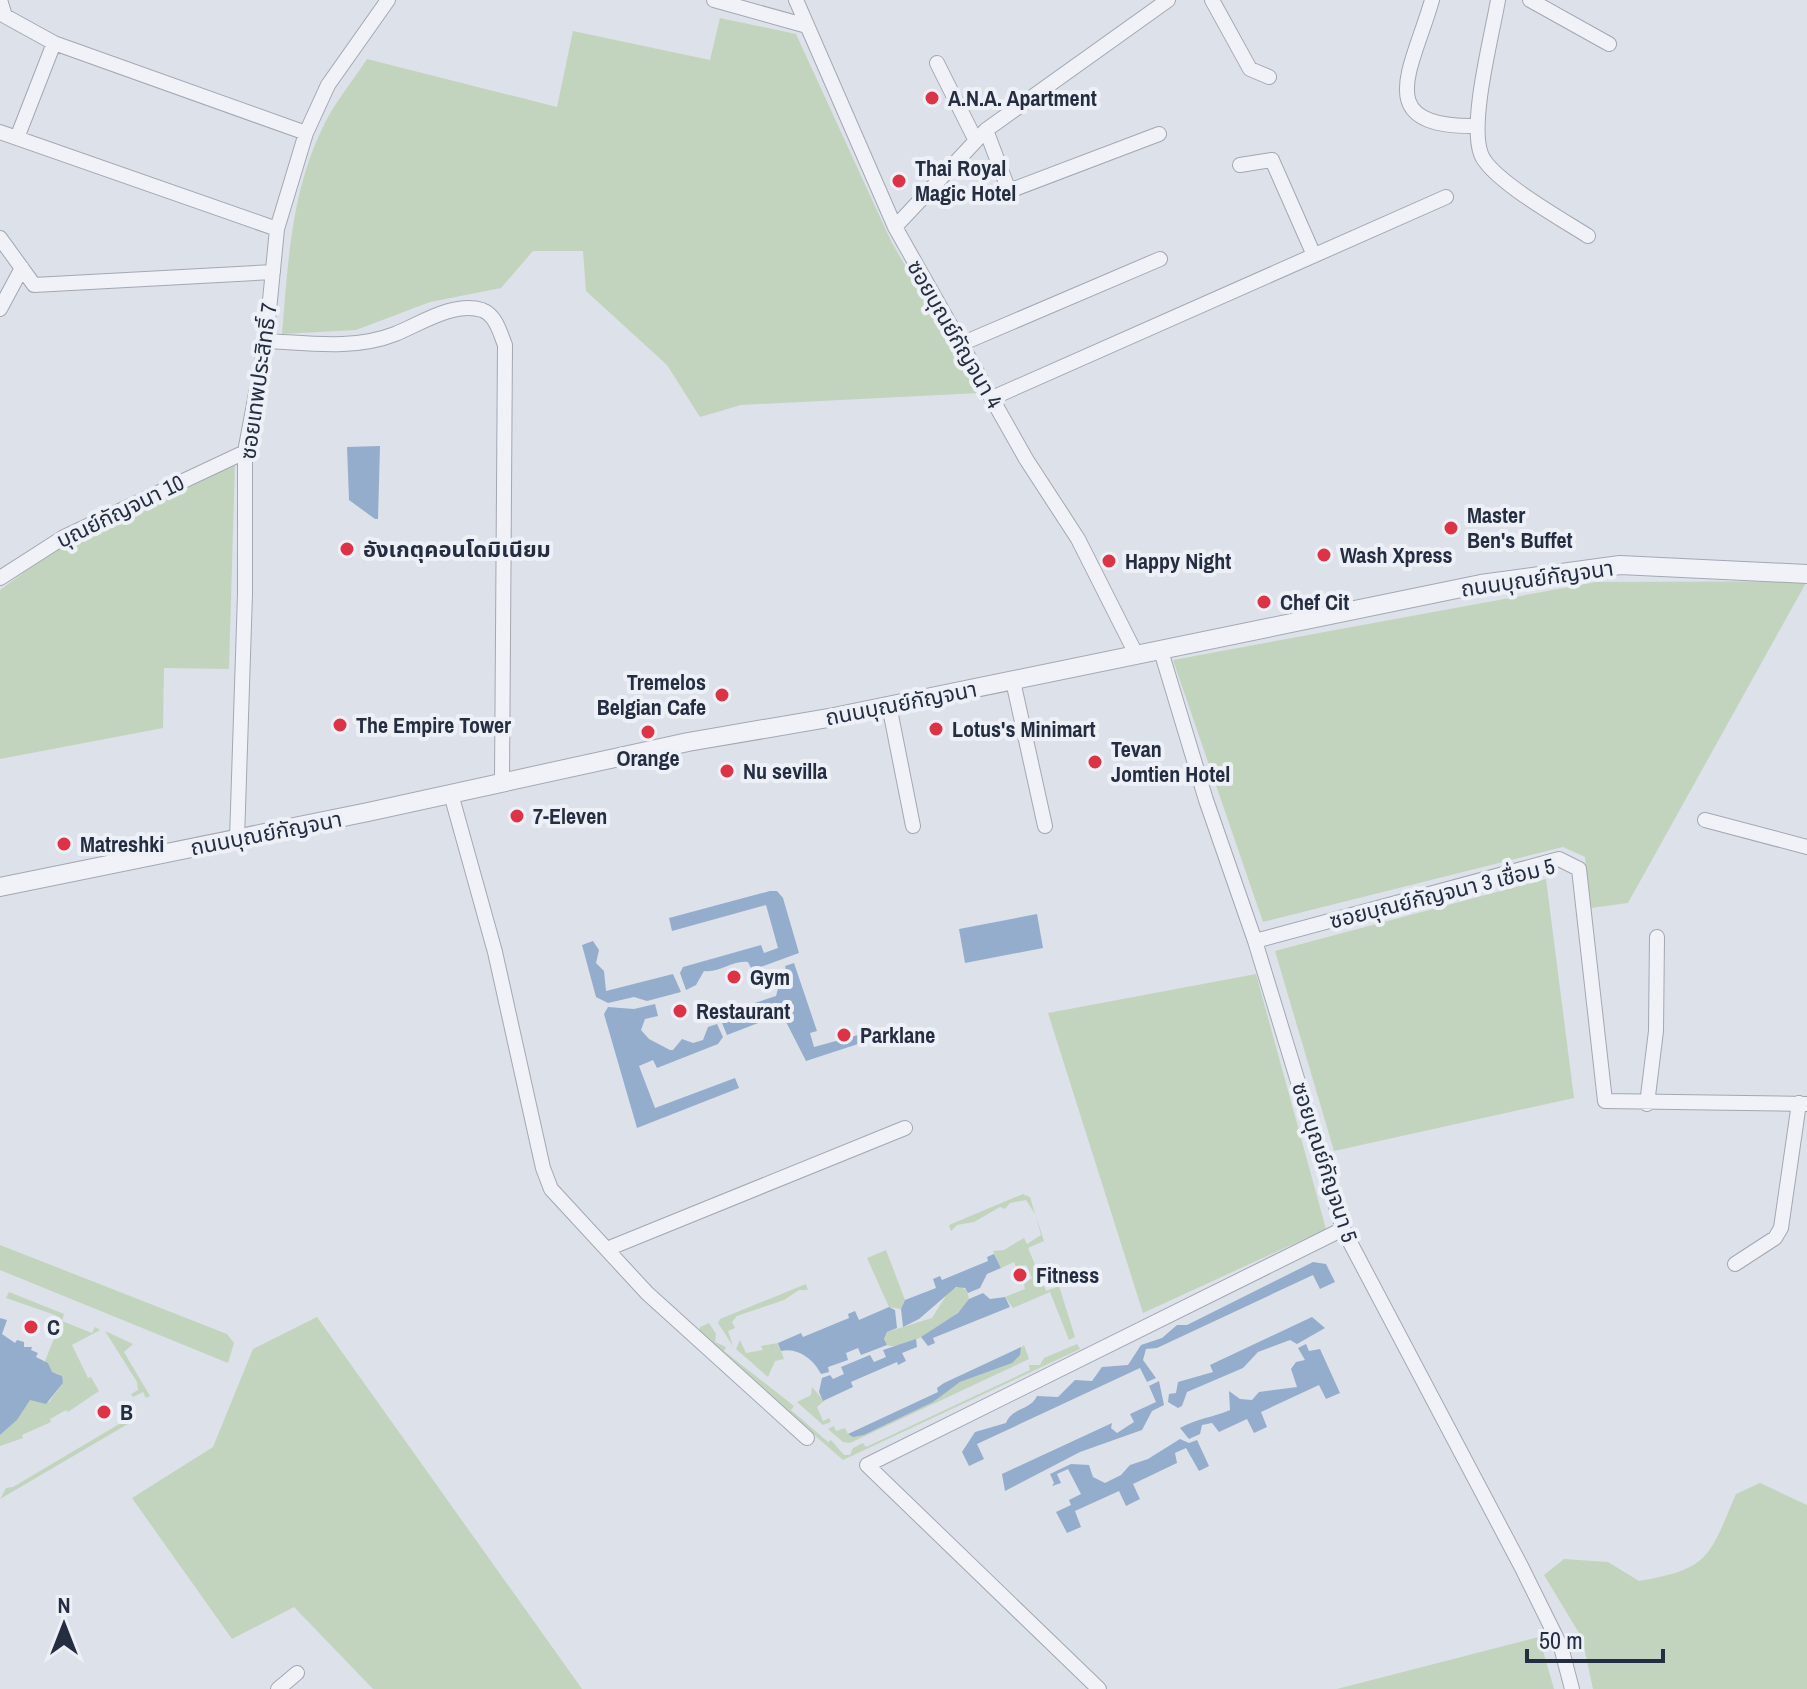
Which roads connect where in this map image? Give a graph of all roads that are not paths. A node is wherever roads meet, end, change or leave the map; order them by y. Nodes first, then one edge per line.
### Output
1 (0, 0) edge
2 (388, 0) edge
3 (714, 0) edge
4 (796, 0) edge
5 (1168, 0) edge
6 (1212, 0) edge
7 (1432, 0) edge
8 (1498, 0) edge
9 (1530, 0) edge
10 (807, 26) junction
11 (54, 43) junction
12 (1609, 44) dead end
13 (937, 63) dead end
14 (1269, 77) dead end
15 (1477, 126) junction
16 (0, 132) edge
17 (306, 133) junction
18 (1159, 134) dead end
19 (980, 135) junction
20 (17, 138) junction
21 (1240, 165) dead end
22 (1446, 197) dead end
23 (895, 227) junction
24 (277, 229) junction
25 (1588, 236) dead end
26 (0, 238) edge
27 (1313, 253) junction
28 (1160, 259) dead end
29 (22, 268) junction
30 (273, 272) junction
31 (0, 309) edge
32 (266, 341) junction
33 (961, 344) junction
34 (992, 398) junction
35 (245, 452) junction
36 (1807, 574) edge
37 (0, 578) edge
38 (1161, 651) junction
39 (1137, 656) junction
40 (1013, 681) junction
41 (889, 705) junction
42 (502, 781) junction
43 (451, 794) junction
44 (1705, 820) dead end
45 (913, 826) dead end
46 (1045, 826) dead end
47 (237, 839) junction
48 (1807, 847) edge
49 (0, 887) edge
50 (1657, 937) dead end
51 (1255, 941) junction
52 (1803, 1103) edge
53 (1647, 1104) junction
54 (905, 1128) dead end
55 (1343, 1229) junction
56 (607, 1249) junction
57 (1735, 1264) dead end
58 (807, 1438) dead end
59 (297, 1673) dead end
60 (278, 1689) edge
61 (1099, 1689) edge
62 (1572, 1689) edge

1 - 11 street
2 - 17 street, ซอยเทพประสิทธิ์ 7
3 - 10 street
4 - 10 street, ซอยบุณย์กัญจนา 4
5 - 19 street
6 - 14 street
7 - 15 street
8 - 15 street
9 - 12 street
10 - 23 street, ซอยบุณย์กัญจนา 4
11 - 17 street
11 - 20 street
13 - 19 street
15 - 25 street
16 - 20 street
17 - 24 street, ซอยเทพประสิทธิ์ 7
18 - 19 street
19 - 23 street
20 - 24 street
21 - 27 street
22 - 27 street
23 - 33 street, ซอยบุณย์กัญจนา 4
24 - 30 street, ซอยเทพประสิทธิ์ 7
26 - 29 street
27 - 34 street
28 - 33 street
29 - 30 street
29 - 31 street
30 - 32 street, ซอยเทพประสิทธิ์ 7
32 - 35 street, ซอยเทพประสิทธิ์ 7
32 - 42 street
33 - 34 street, ซอยบุณย์กัญจนา 4
34 - 39 street, ซอยบุณย์กัญจนา 4
35 - 37 street, บุณย์กัญจนา 10
35 - 47 street, ซอยเทพประสิทธิ์ 7
36 - 38 street, ถนนบุณย์กัญจนา
38 - 39 street, ถนนบุณย์กัญจนา
38 - 51 street, ซอยบุณย์กัญจนา 5
39 - 40 street, ถนนบุณย์กัญจนา
40 - 41 street, ถนนบุณย์กัญจนา
40 - 46 street
41 - 42 street, ถนนบุณย์กัญจนา
41 - 45 street
42 - 43 street, ถนนบุณย์กัญจนา
43 - 47 street, ถนนบุณย์กัญจนา
43 - 56 street
44 - 48 street
47 - 49 street, ถนนบุณย์กัญจนา
50 - 53 street
51 - 53 street, ซอยบุณย์กัญจนา 3 เชื่อม 5
51 - 55 street, ซอยบุณย์กัญจนา 5
52 - 53 street, ซอยบุณย์กัญจนา 3 เชื่อม 5
52 - 57 street
54 - 56 street
55 - 61 street
55 - 62 street, ซอยบุณย์กัญจนา 5
56 - 58 street
59 - 60 street

